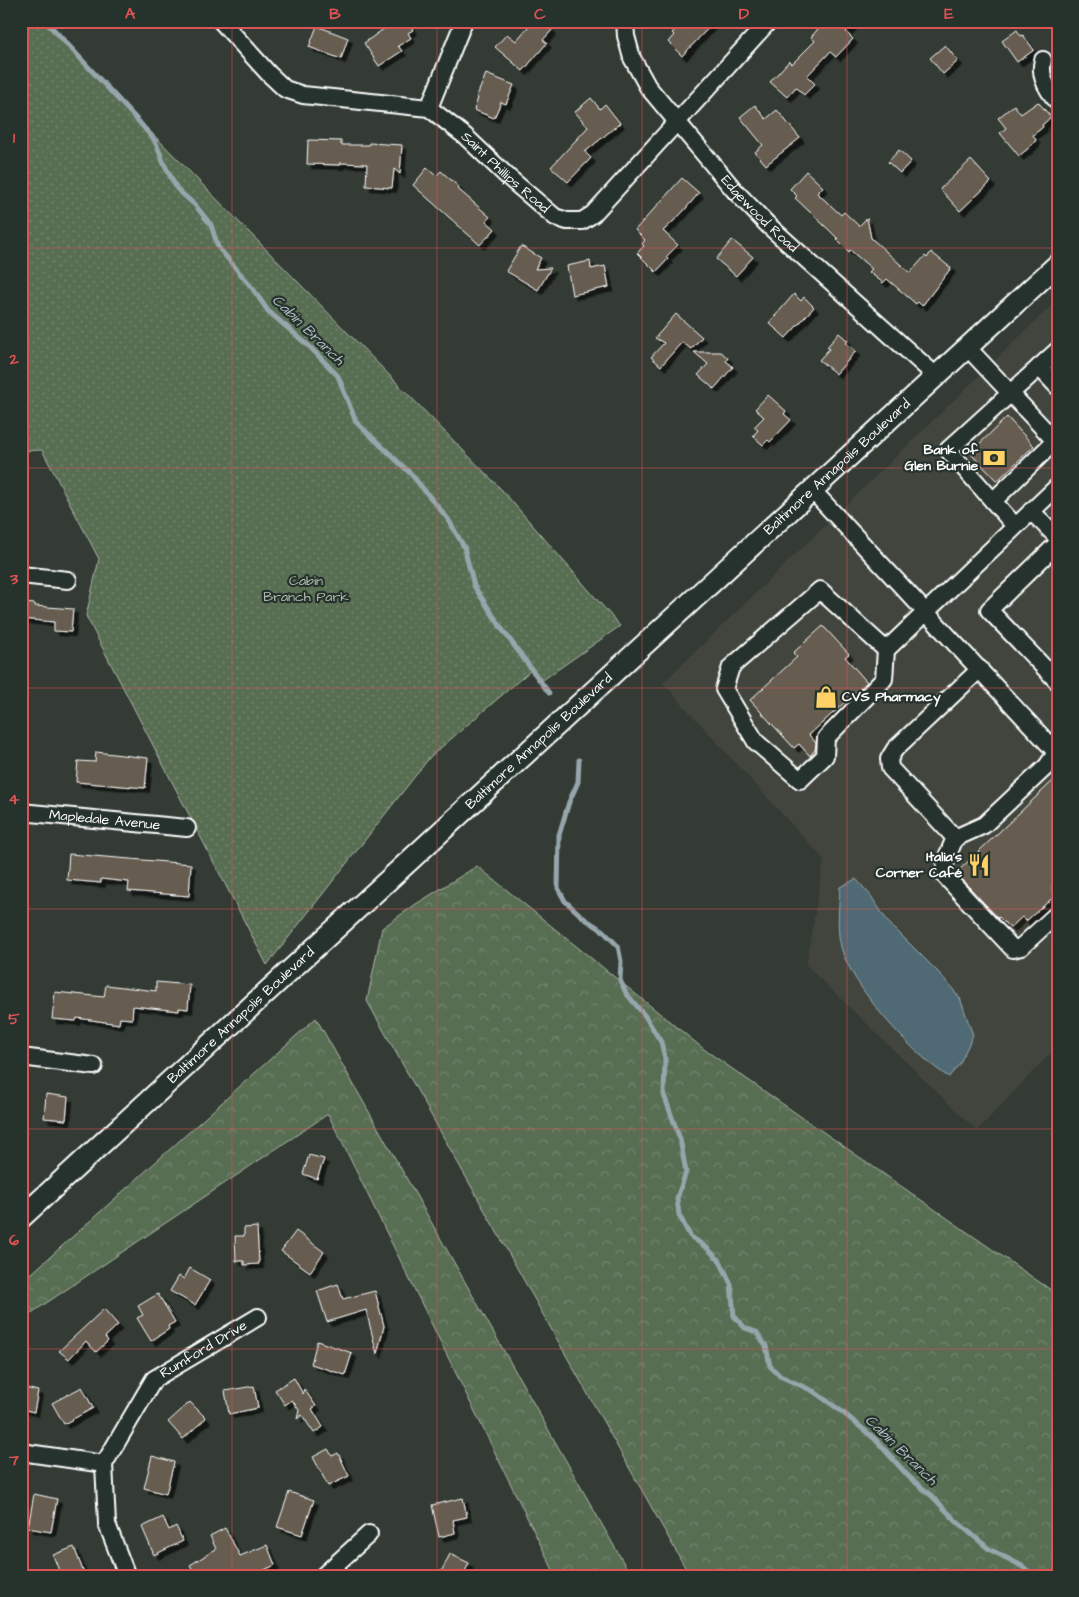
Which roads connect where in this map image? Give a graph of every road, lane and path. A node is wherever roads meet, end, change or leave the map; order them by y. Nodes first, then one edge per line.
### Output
1 (221, 21) edge
2 (464, 21) edge
3 (625, 21) edge
4 (769, 21) edge
5 (1043, 60) dead end
6 (1058, 102) edge
7 (429, 108) junction
8 (678, 122) junction
9 (1058, 264) edge
10 (967, 347) junction
11 (1058, 350) edge
12 (1039, 367) junction
13 (936, 376) junction
14 (1058, 387) edge
15 (1010, 393) junction
16 (1057, 443) edge
17 (1058, 486) edge
18 (813, 491) junction
19 (993, 501) junction
20 (1031, 511) junction
21 (1015, 526) junction
22 (1058, 538) edge
23 (1058, 544) edge
24 (21, 575) edge
25 (68, 580) dead end
26 (925, 611) junction
27 (886, 650) junction
28 (980, 669) junction
29 (1058, 682) edge
30 (1057, 751) edge
31 (21, 812) edge
32 (187, 828) dead end
33 (955, 838) junction
34 (1058, 913) edge
35 (21, 1057) edge
36 (94, 1066) dead end
37 (21, 1218) edge
38 (258, 1318) dead end
39 (21, 1452) edge
40 (104, 1464) junction
41 (369, 1534) dead end
42 (127, 1576) edge
43 (323, 1576) edge

1 - 7 street
2 - 7 street
3 - 8 street, Edgewood Road
4 - 8 street, Saint Phillips Road
5 - 6 street
7 - 8 street, Saint Phillips Road
8 - 13 street, Edgewood Road
9 - 10 main road, Baltimore Annapolis Boulevard
10 - 13 main road, Baltimore Annapolis Boulevard
10 - 15 street
11 - 12 street
12 - 14 street
12 - 15 street
13 - 18 main road, Baltimore Annapolis Boulevard
15 - 16 street
15 - 19 street
16 - 19 street
17 - 20 street
18 - 26 street
18 - 37 main road, Baltimore Annapolis Boulevard
19 - 21 street
20 - 21 street
20 - 22 street
21 - 26 street
23 - 29 street
24 - 25 street
26 - 27 street
26 - 28 street
27 - 27 street
28 - 30 street
28 - 33 street
30 - 33 street
31 - 32 street, Mapledale Avenue
33 - 34 street
35 - 36 street
38 - 40 street, Rumford Drive
39 - 40 street
40 - 42 street
41 - 43 street

